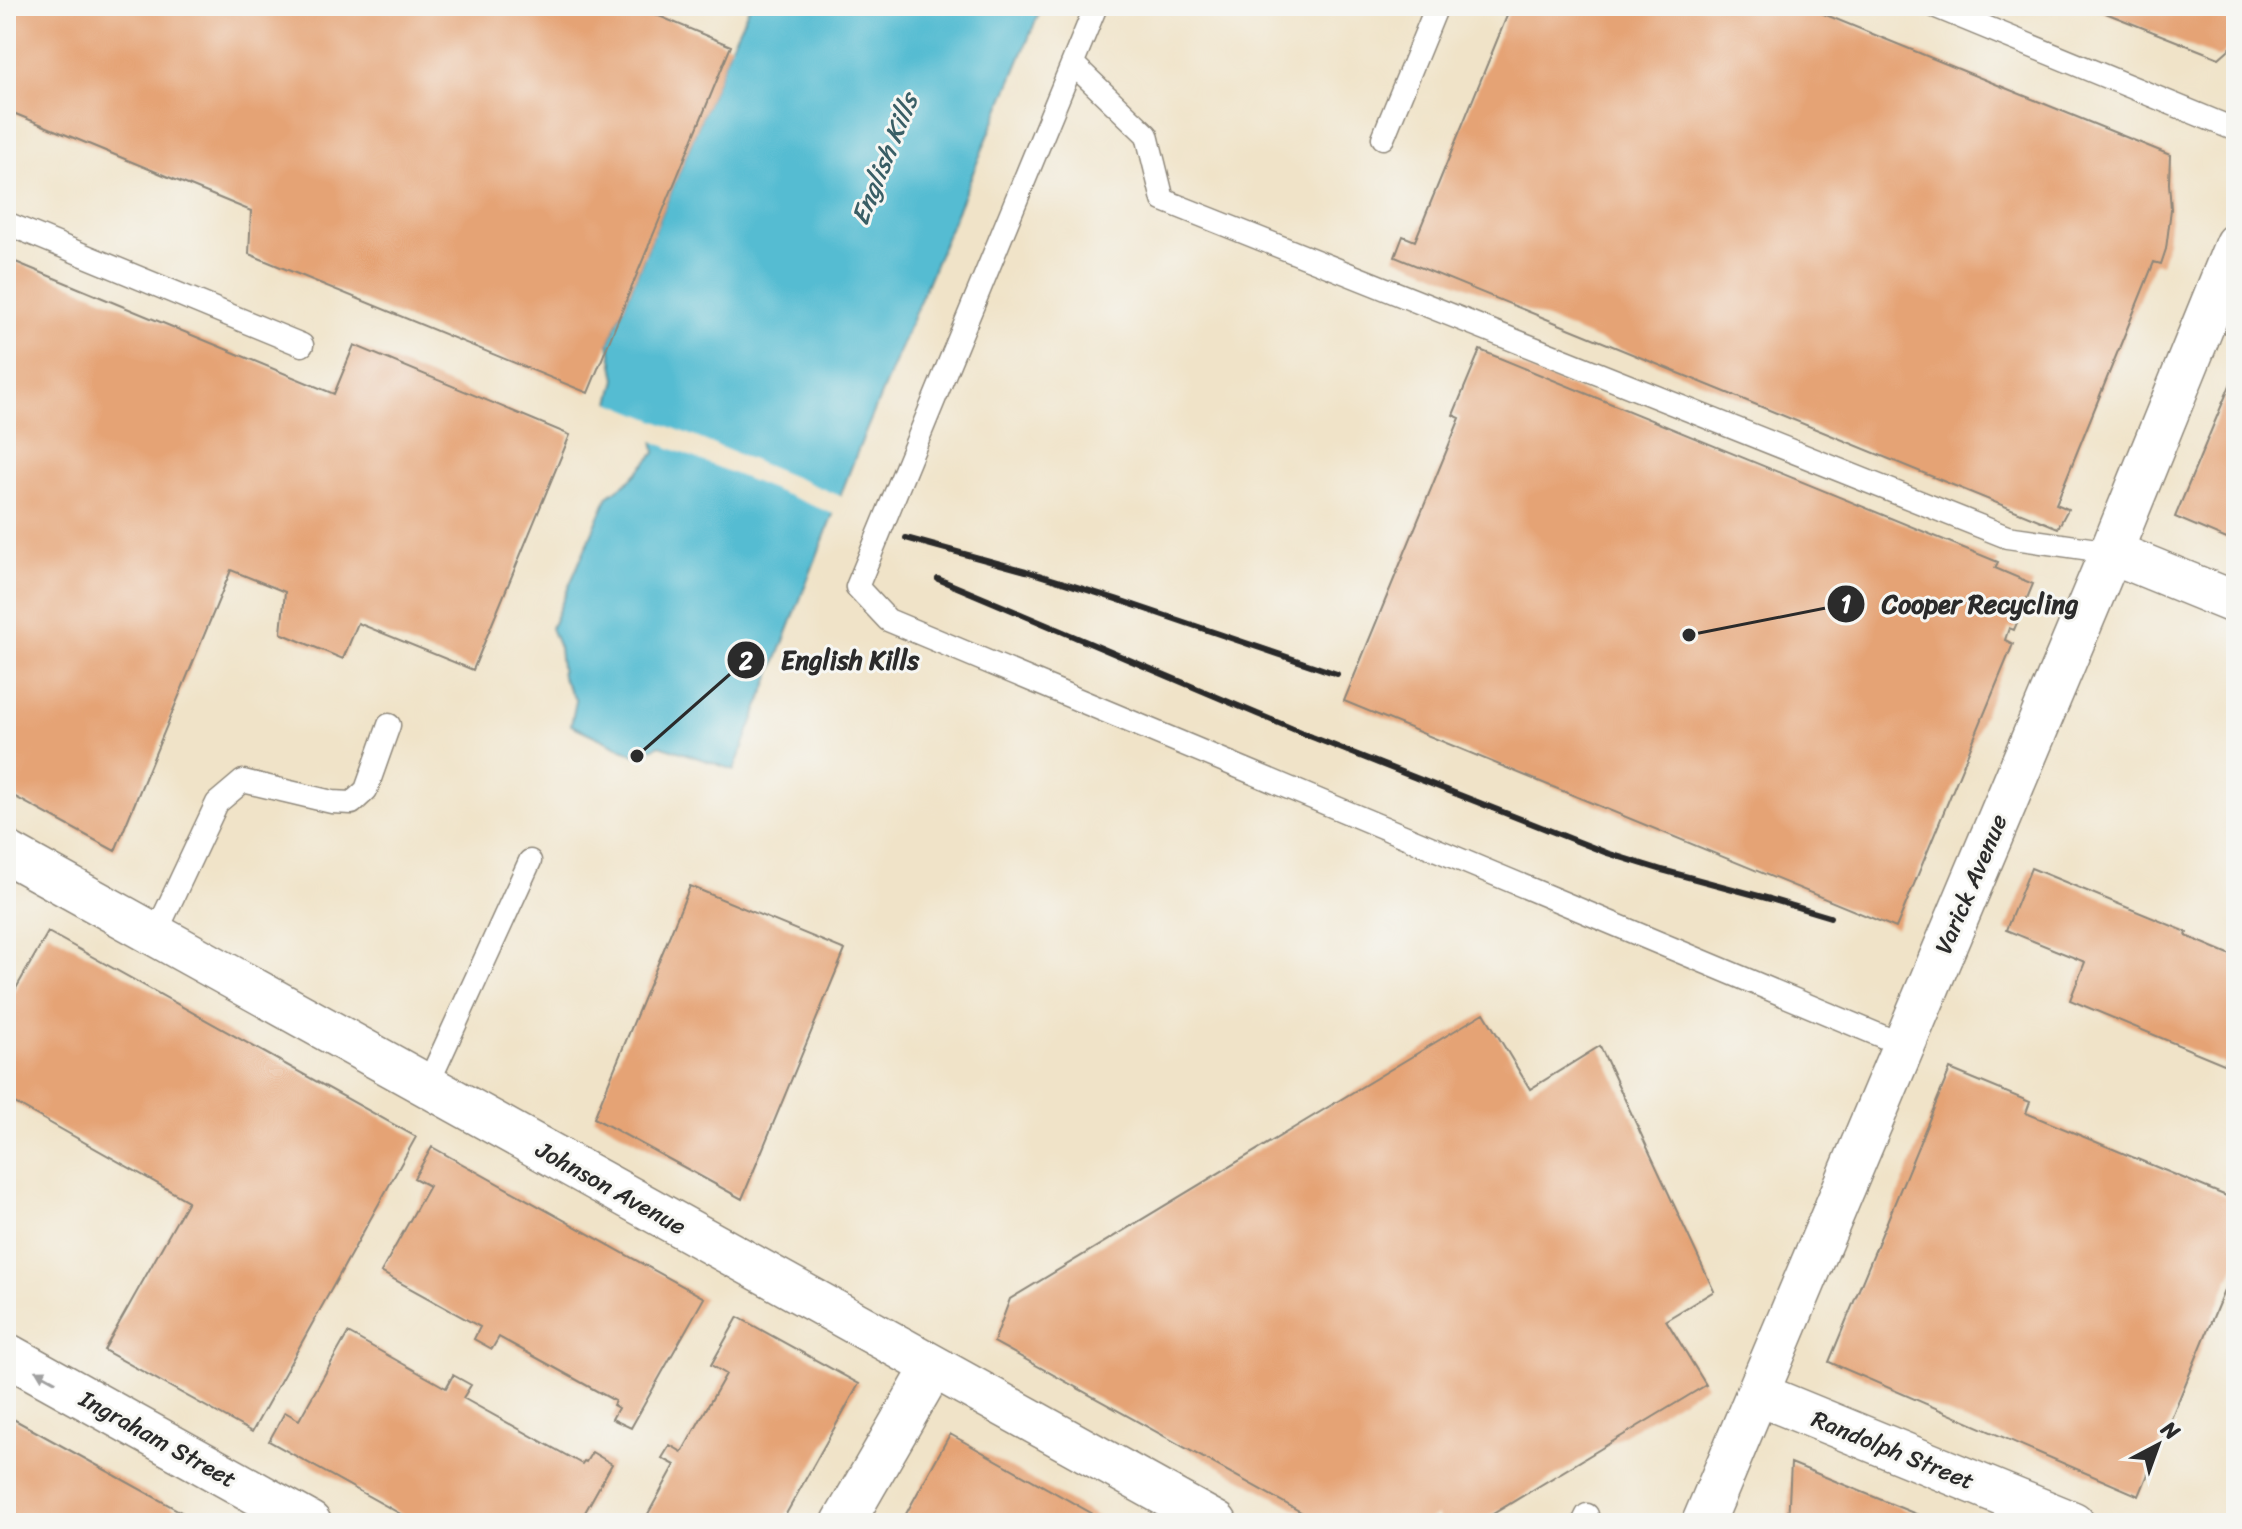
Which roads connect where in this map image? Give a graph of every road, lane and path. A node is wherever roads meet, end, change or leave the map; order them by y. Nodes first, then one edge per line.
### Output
1 (1096, 6) edge
2 (1437, 6) edge
3 (1934, 6) edge
4 (1073, 64) junction
5 (2236, 130) edge
6 (1383, 138) dead end
7 (6, 223) edge
8 (2236, 244) edge
9 (302, 345) dead end
10 (2111, 552) junction
11 (2236, 603) edge
12 (389, 725) dead end
13 (6, 852) edge
14 (530, 861) dead end
15 (155, 935) junction
16 (1905, 1046) junction
17 (427, 1086) junction
18 (6, 1354) edge
19 (933, 1367) junction
20 (1758, 1394) junction
21 (310, 1523) edge
22 (843, 1523) edge
23 (1216, 1523) edge
24 (1703, 1523) edge
25 (2073, 1523) edge

1 - 4 lane
2 - 6 lane
3 - 5 lane
4 - 10 lane
4 - 16 lane
7 - 9 lane
8 - 10 street, Varick Avenue
10 - 11 street
10 - 16 street, Varick Avenue
12 - 15 lane
13 - 15 street, Johnson Avenue
14 - 17 lane
15 - 17 street, Johnson Avenue
16 - 20 street, Varick Avenue
17 - 19 street, Johnson Avenue
21 -> 18 street, Ingraham Street
19 - 22 street
19 - 23 street, Johnson Avenue
20 - 24 street, Varick Avenue
20 - 25 street, Randolph Street

